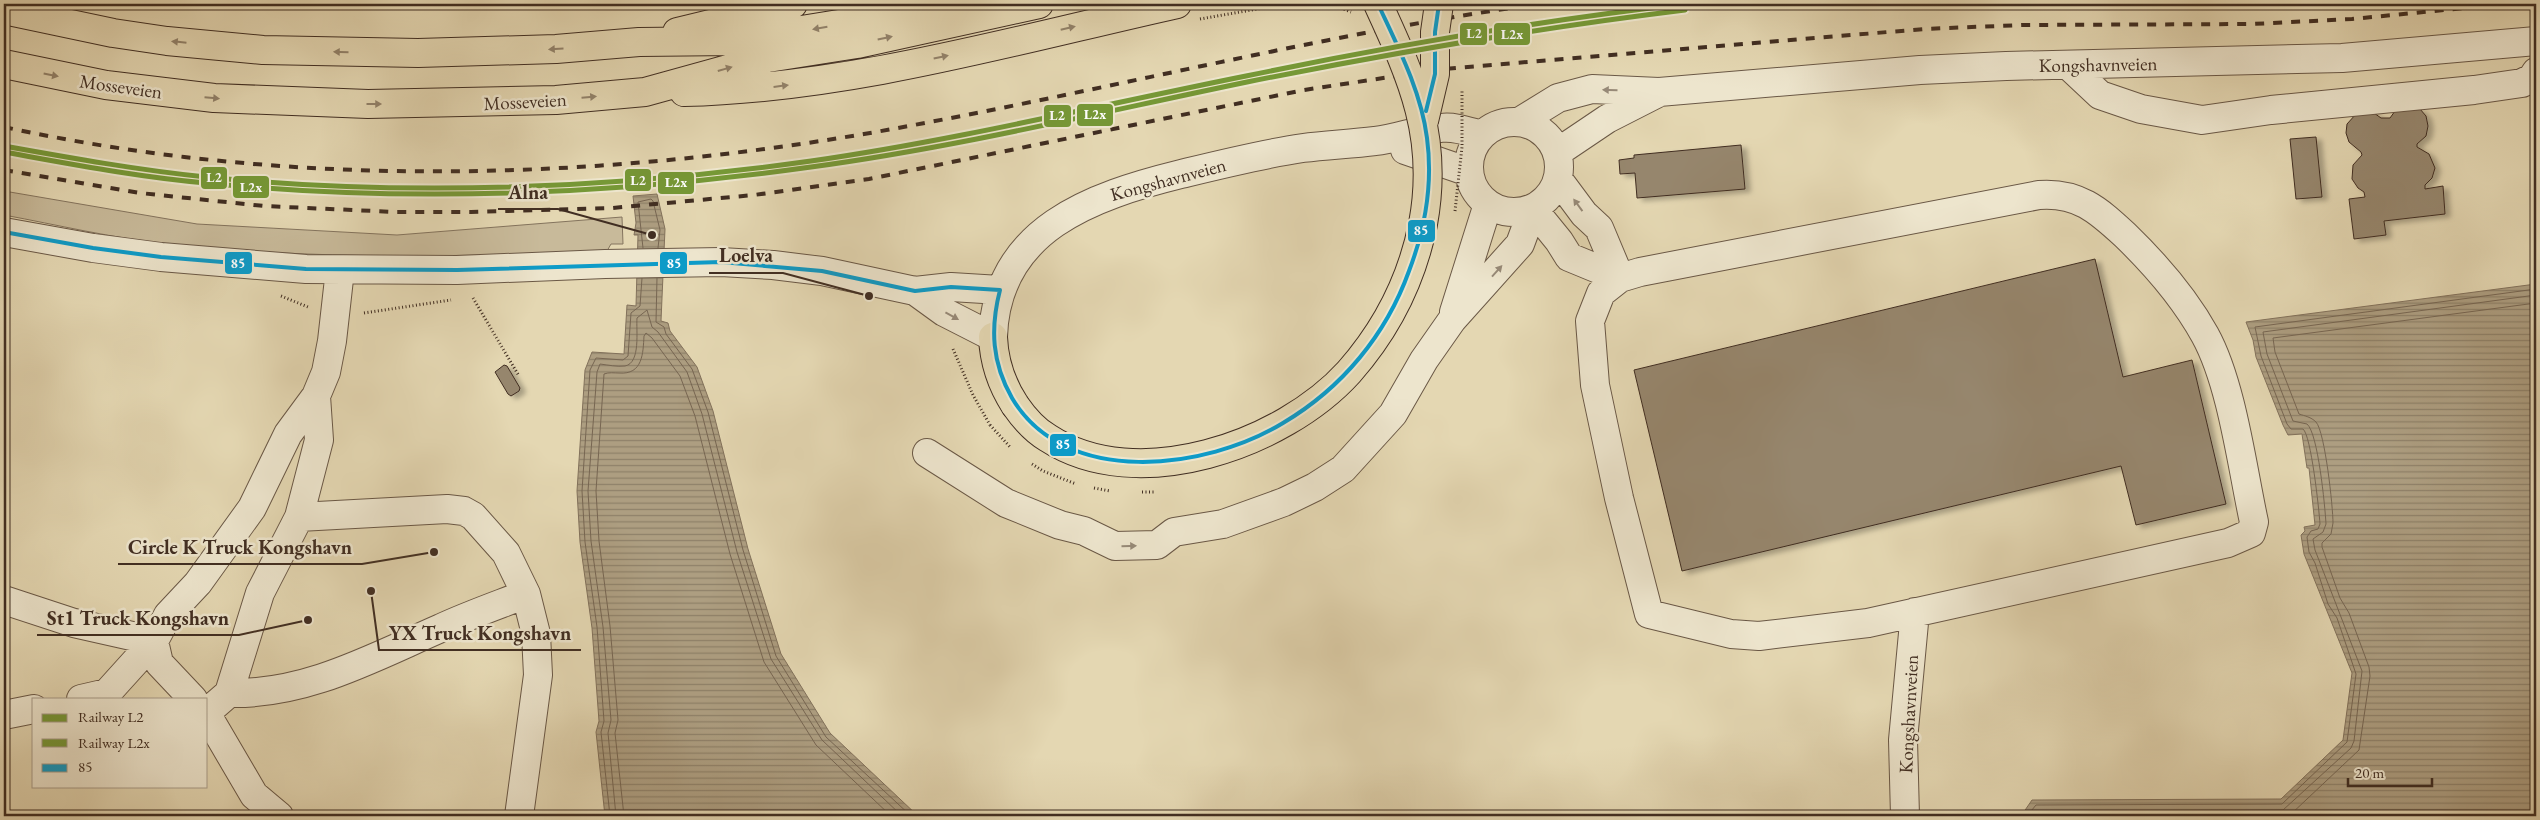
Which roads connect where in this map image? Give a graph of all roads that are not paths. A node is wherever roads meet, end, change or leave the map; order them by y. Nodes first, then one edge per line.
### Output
1 (793, 4) edge
2 (936, 4) edge
3 (1039, 4) edge
4 (1177, 4) edge
5 (1378, 4) edge
6 (1439, 4) edge
7 (4, 10) edge
8 (2536, 41) edge
9 (639, 42) junction
10 (4, 64) edge
11 (2068, 65) junction
12 (2536, 72) edge
13 (645, 92) junction
14 (1659, 92) junction
15 (1424, 121) junction
16 (1519, 122) junction
17 (1482, 135) junction
18 (1375, 142) junction
19 (1558, 152) junction
20 (1469, 172) junction
21 (1558, 179) junction
22 (1488, 204) junction
23 (1533, 209) junction
24 (4, 232) edge
25 (340, 270) junction
26 (1620, 278) junction
27 (1000, 290) junction
28 (915, 291) junction
29 (1452, 320) junction
30 (992, 337) junction
31 (316, 396) junction
32 (927, 453) dead end
33 (299, 517) junction
34 (526, 594) junction
35 (4, 600) edge
36 (1915, 612) junction
37 (154, 641) junction
38 (229, 693) junction
39 (86, 698) edge
40 (192, 698) edge
41 (32, 709) edge
42 (208, 711) edge
43 (4, 714) edge
44 (208, 716) edge
45 (279, 816) edge
46 (519, 816) edge
47 (1905, 816) edge

1 - 9 highway
2 -> 9 highway
13 -> 3 highway, Mosseveien
13 -> 4 highway
5 - 15 highway, bridge
6 - 15 highway, bridge
9 -> 7 highway
8 - 11 street, Kongshavnveien
10 -> 13 highway, Mosseveien
11 - 12 street
11 - 14 street, Kongshavnveien
14 -> 16 street, Kongshavnveien
14 - 19 street, Kongshavnveien
15 - 30 highway, bridge
16 - 17 street
16 - 19 street
17 - 18 street, Kongshavnveien
17 - 20 street
18 - 20 street, Kongshavnveien
18 - 27 street, Kongshavnveien
19 - 21 street
20 - 22 street
21 - 23 street
26 -> 21 street
22 - 23 street
22 - 29 street
23 - 26 street
29 -> 23 street
24 - 25 street
25 - 28 street
25 - 31 street
26 - 36 street
26 - 36 street
27 - 28 street
27 - 30 street, Kongshavnveien
28 -> 30 street
29 - 32 street
31 - 33 street
31 - 37 street
33 - 34 street
33 - 38 street
34 - 38 street
34 - 46 street
35 - 37 street
36 - 47 street, Kongshavnveien
37 - 39 street
37 - 40 street
38 - 42 street
41 - 43 street
44 - 45 street

